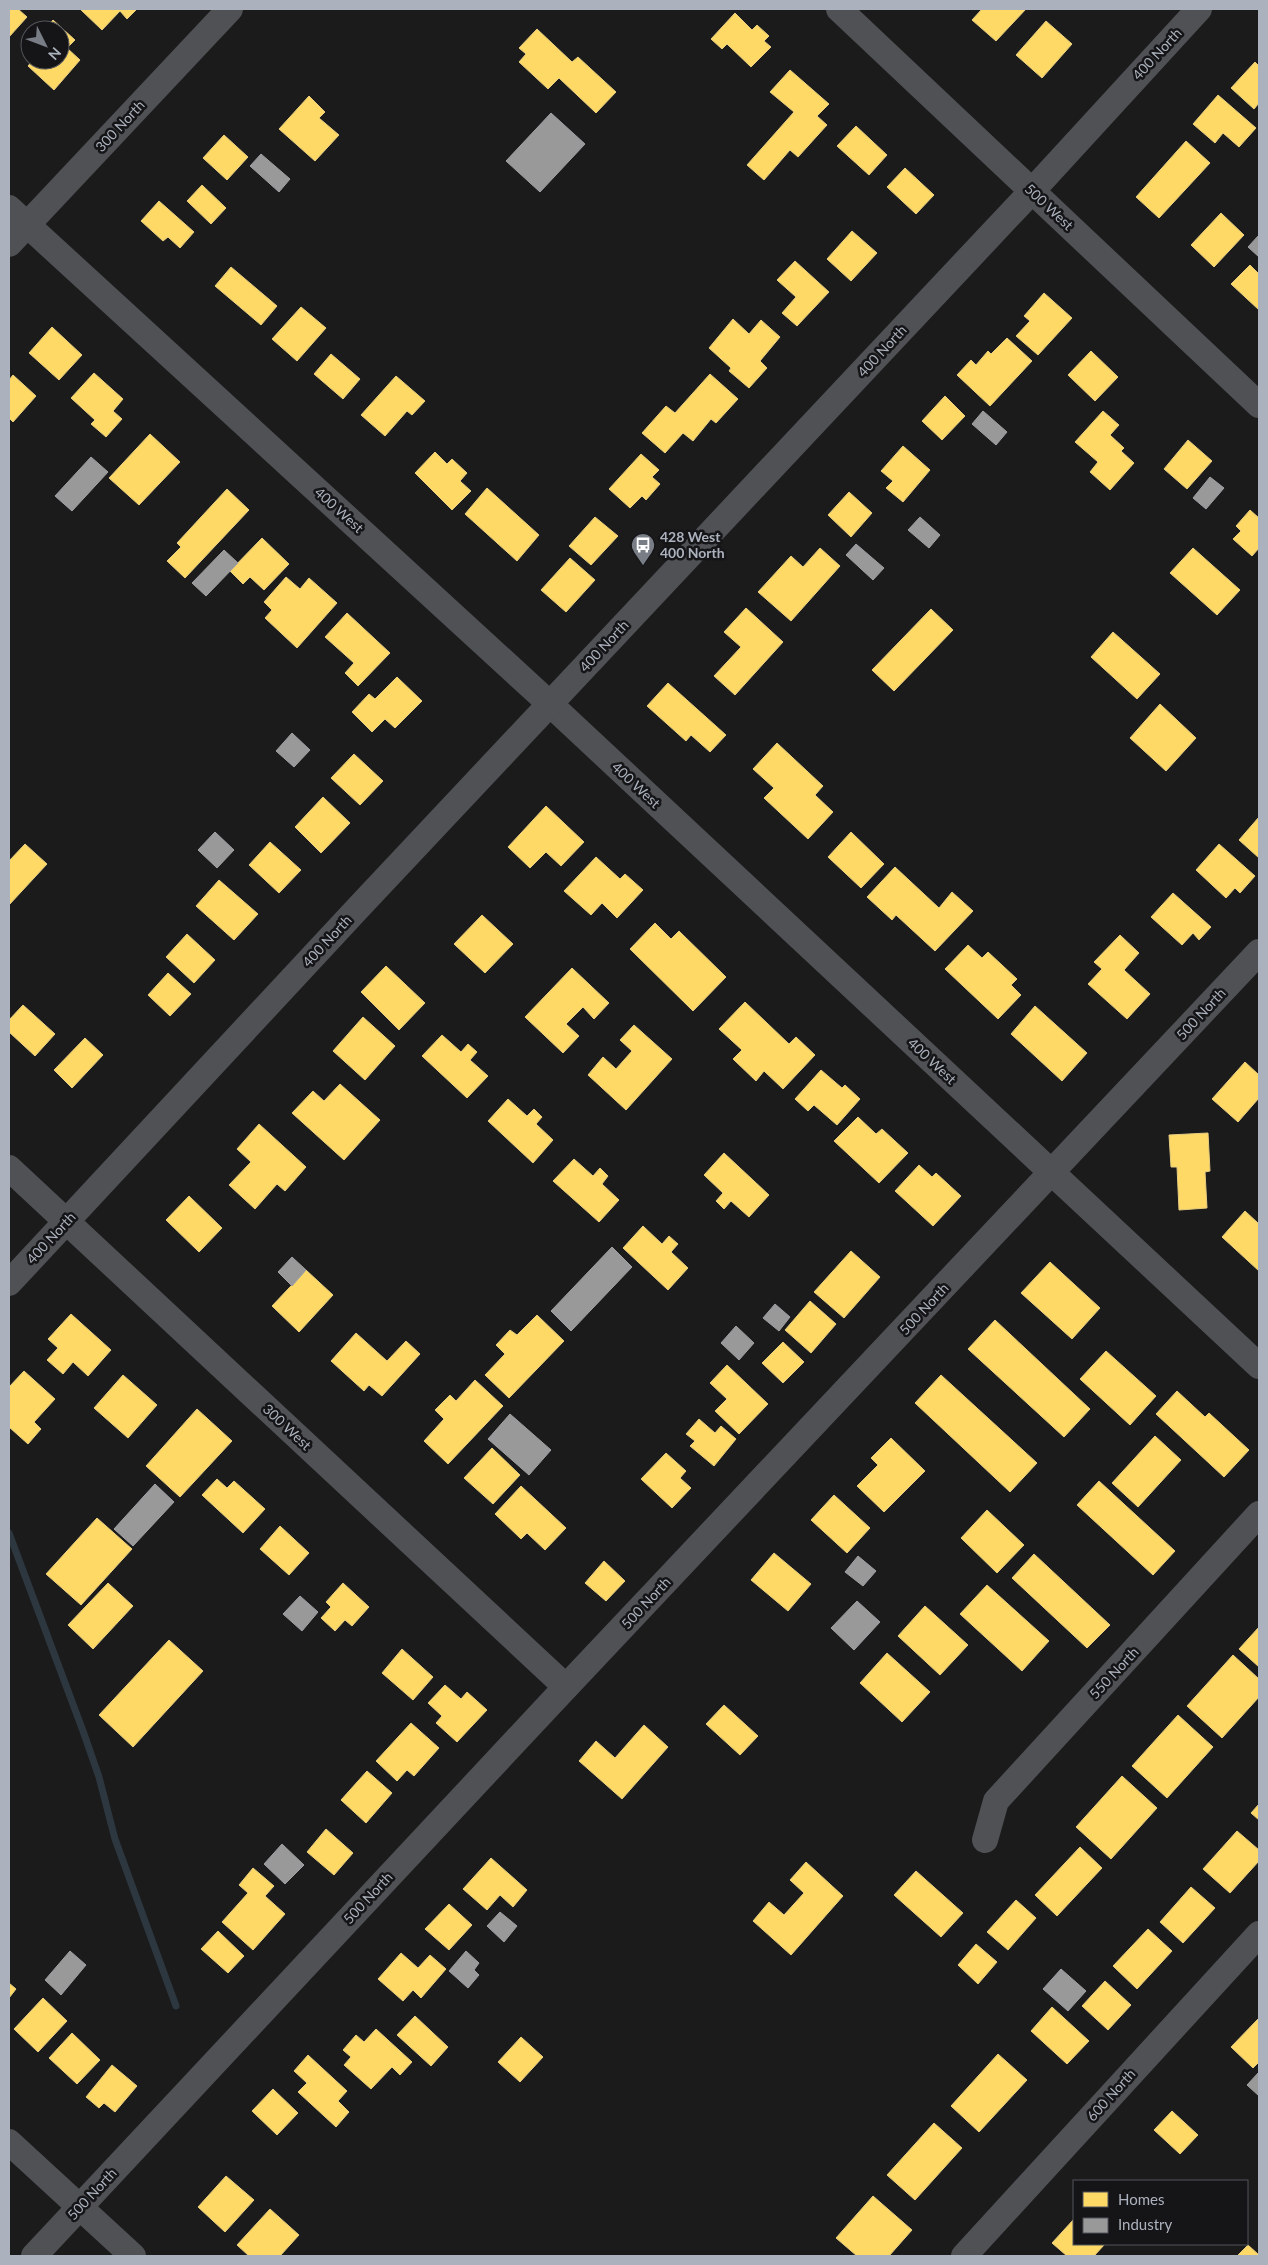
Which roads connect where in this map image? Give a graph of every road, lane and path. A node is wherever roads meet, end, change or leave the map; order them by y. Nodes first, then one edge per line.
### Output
1 (230, 9) edge
2 (839, 9) edge
3 (1199, 9) edge
4 (1032, 191) junction
5 (18, 216) edge
6 (9, 244) edge
7 (1259, 405) edge
8 (550, 704) junction
9 (1259, 952) edge
10 (9, 1168) edge
11 (1052, 1174) junction
12 (67, 1222) junction
13 (9, 1283) edge
14 (1259, 1366) edge
15 (1259, 1514) edge
16 (566, 1687) junction
17 (985, 1840) dead end
18 (1259, 1934) edge
19 (9, 2142) edge
20 (79, 2207) junction
21 (34, 2256) edge
22 (133, 2256) edge
23 (964, 2256) edge

1 - 5 street, 300 North
2 - 4 street, 500 West
3 - 4 street, 400 North
4 - 7 street, 500 West
4 - 8 street, 400 North
5 - 6 street, 300 North
5 - 8 street, 400 West
8 - 11 street, 400 West
8 - 12 street, 400 North
9 - 11 street, 500 North
10 - 12 street, 300 West
11 - 14 street, 400 West
11 - 16 street, 500 North
12 - 13 street, 400 North
12 - 16 street, 300 West
15 - 17 street, 550 North
16 - 20 street, 500 North
18 - 23 street, 600 North
19 - 20 street
20 - 21 street, 500 North
20 - 22 street

